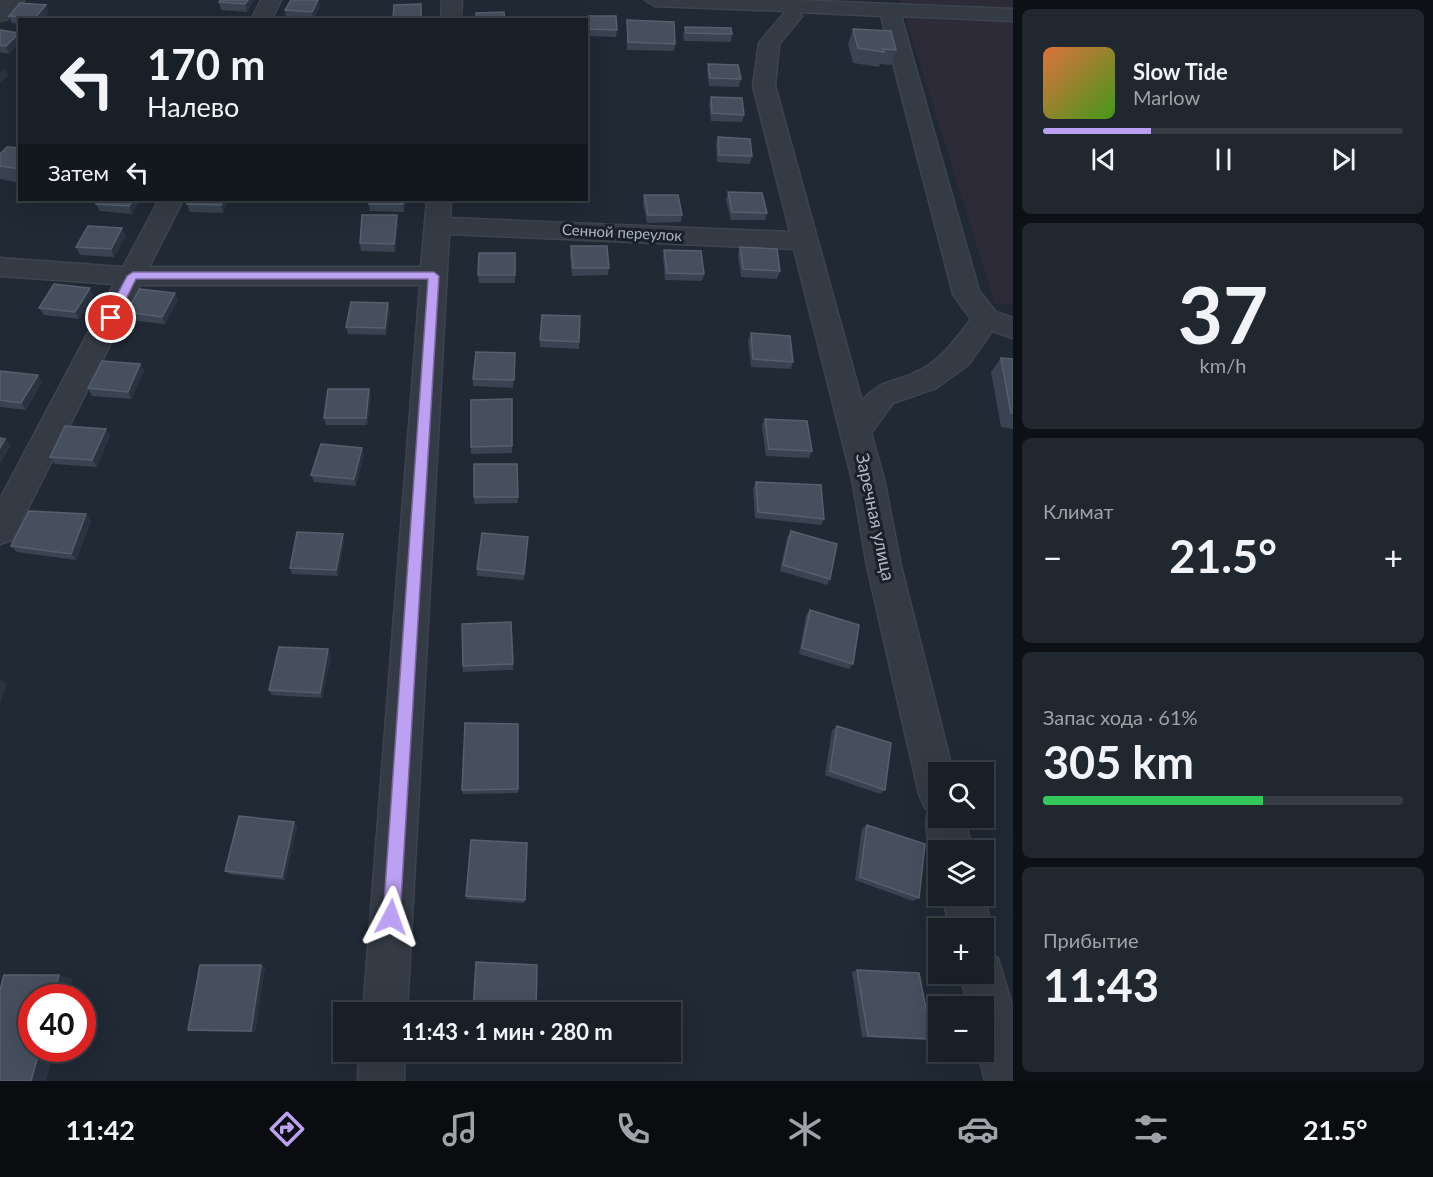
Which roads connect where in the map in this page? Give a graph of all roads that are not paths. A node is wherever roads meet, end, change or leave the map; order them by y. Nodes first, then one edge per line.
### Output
1 (14, 0) edge
2 (271, 0) edge
3 (452, 0) edge
4 (656, 0) edge
5 (769, 4) junction
6 (838, 4) edge
7 (889, 10) junction
8 (0, 15) edge
9 (1013, 15) edge
10 (792, 16) junction
11 (262, 18) edge
12 (451, 18) edge
13 (815, 28) dead end
14 (170, 201) edge
15 (438, 212) edge
16 (807, 241) junction
17 (0, 267) edge
18 (133, 276) junction
19 (434, 276) junction
20 (986, 319) junction
21 (1013, 328) edge
22 (856, 430) junction
23 (0, 530) edge
24 (931, 762) edge
25 (984, 984) edge
26 (386, 1002) edge
27 (382, 1062) edge
28 (381, 1081) edge
29 (1008, 1081) edge

1 - 8 street
2 - 11 street
3 - 12 street
4 - 5 street
5 - 6 street
5 - 10 street
6 - 7 street
7 - 9 street
7 - 20 street
10 - 13 street
10 - 16 street, Заречная улица
14 - 18 street
15 - 16 street, Сенной переулок
15 - 19 street
16 - 22 street, Заречная улица
17 - 18 street
18 - 19 street
18 - 23 street
19 - 26 street
20 - 21 street
20 - 22 street
22 - 24 street, Заречная улица
25 - 29 street
27 - 28 street

